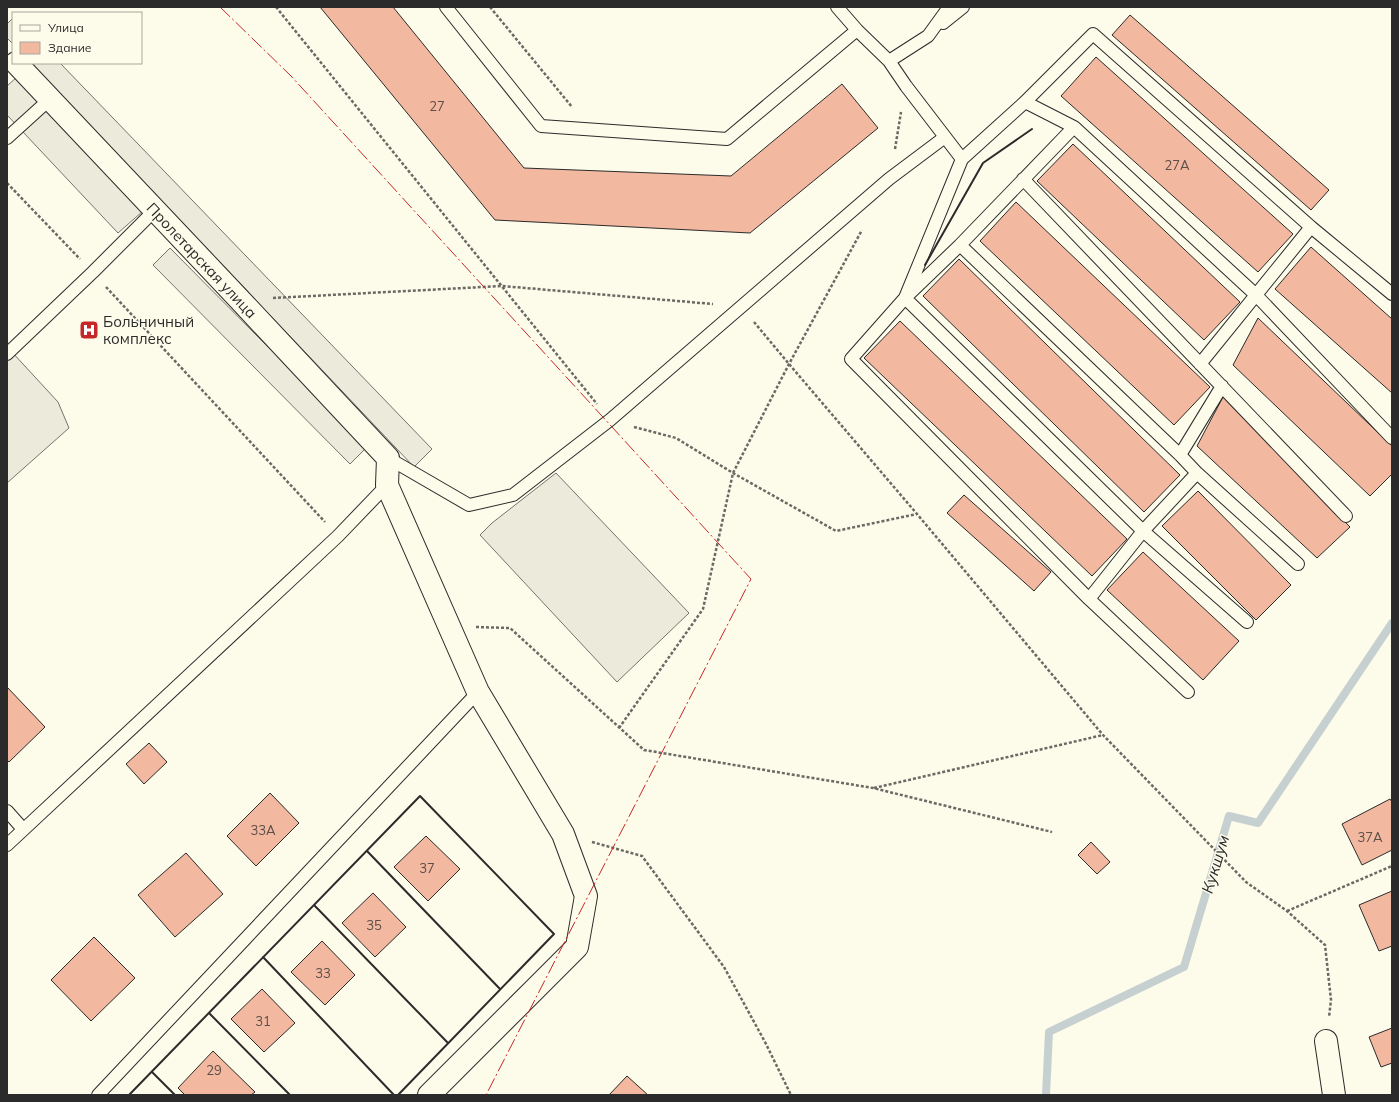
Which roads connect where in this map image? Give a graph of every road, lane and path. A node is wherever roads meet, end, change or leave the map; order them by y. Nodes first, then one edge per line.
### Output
1 (276, 7) edge
2 (446, 7) edge
3 (490, 7) edge
4 (837, 7) edge
5 (950, 7) edge
6 (963, 7) edge
7 (857, 30) junction
8 (928, 36) junction
9 (889, 61) junction
10 (15, 64) edge
11 (17, 64) edge
12 (7, 71) edge
13 (906, 86) junction
14 (50, 99) junction
15 (1025, 102) junction
16 (1074, 127) junction
17 (590, 130) junction
18 (945, 137) junction
19 (7, 138) edge
20 (962, 159) junction
21 (889, 179) junction
22 (1023, 179) junction
23 (7, 182) edge
24 (155, 210) junction
25 (863, 227) dead end
26 (1311, 228) junction
27 (960, 245) junction
28 (93, 272) junction
29 (502, 286) junction
30 (1392, 294) edge
31 (1256, 295) junction
32 (905, 298) junction
33 (240, 300) junction
34 (742, 306) junction
35 (7, 354) edge
36 (789, 364) junction
37 (1200, 364) junction
38 (1222, 386) junction
39 (610, 420) junction
40 (1392, 438) edge
41 (1180, 455) junction
42 (388, 458) junction
43 (733, 473) junction
44 (1197, 473) junction
45 (387, 485) junction
46 (917, 514) junction
47 (1346, 516) dead end
48 (1143, 531) junction
49 (338, 536) junction
50 (1298, 564) dead end
51 (1089, 599) junction
52 (1247, 622) dead end
53 (450, 626) junction
54 (478, 692) junction
55 (1188, 692) dead end
56 (619, 728) junction
57 (1103, 735) junction
58 (873, 788) junction
59 (7, 812) edge
60 (23, 829) junction
61 (1052, 832) dead end
62 (563, 834) junction
63 (7, 845) edge
64 (1392, 866) edge
65 (1287, 911) junction
66 (1326, 1041) joint
67 (98, 1095) edge
68 (429, 1095) edge
69 (791, 1095) edge
70 (1334, 1095) edge

1 - 29 path
2 - 17 lane
3 - 17 path
4 - 7 lane
5 - 8 lane
6 - 8 lane
7 - 9 lane
7 - 17 lane
8 - 9 lane
9 - 13 lane
10 - 12 lane
11 - 14 street, Пролетарская улица
13 - 18 lane
13 - 21 path
14 - 19 lane
14 - 24 street, Пролетарская улица
15 - 16 lane
15 - 20 lane
15 - 26 lane
16 - 22 lane
16 - 31 lane
18 - 20 lane
18 - 21 lane
20 - 32 lane
21 - 34 lane
22 - 27 lane
22 - 37 lane
23 - 28 path
24 - 28 lane
24 - 33 street, Пролетарская улица
25 - 36 path
26 - 30 lane
26 - 31 lane
27 - 32 lane
27 - 41 lane
28 - 35 lane
28 - 49 path
29 - 33 path
29 - 34 path
29 - 39 path
31 - 37 lane
31 - 40 lane
32 - 48 lane
32 - 51 lane
33 - 42 street, Пролетарская улица
34 - 36 path
34 - 39 lane
36 - 43 path
36 - 46 path
37 - 38 lane
38 - 41 lane
38 - 47 lane
39 - 42 lane
39 - 43 path
41 - 44 lane
42 - 45 street
43 - 46 path
43 - 56 path
44 - 48 lane
44 - 50 lane
45 - 49 lane
45 - 53 street
46 - 57 path
48 - 51 lane
48 - 52 lane
49 - 60 lane
51 - 55 lane
53 - 54 street
53 - 56 path
54 - 62 street
54 - 67 lane
56 - 58 path
57 - 58 path
57 - 65 path
58 - 61 path
59 - 60 lane
60 - 63 lane
62 - 68 street
62 - 69 path
64 - 65 path
65 - 66 path
66 - 70 street

